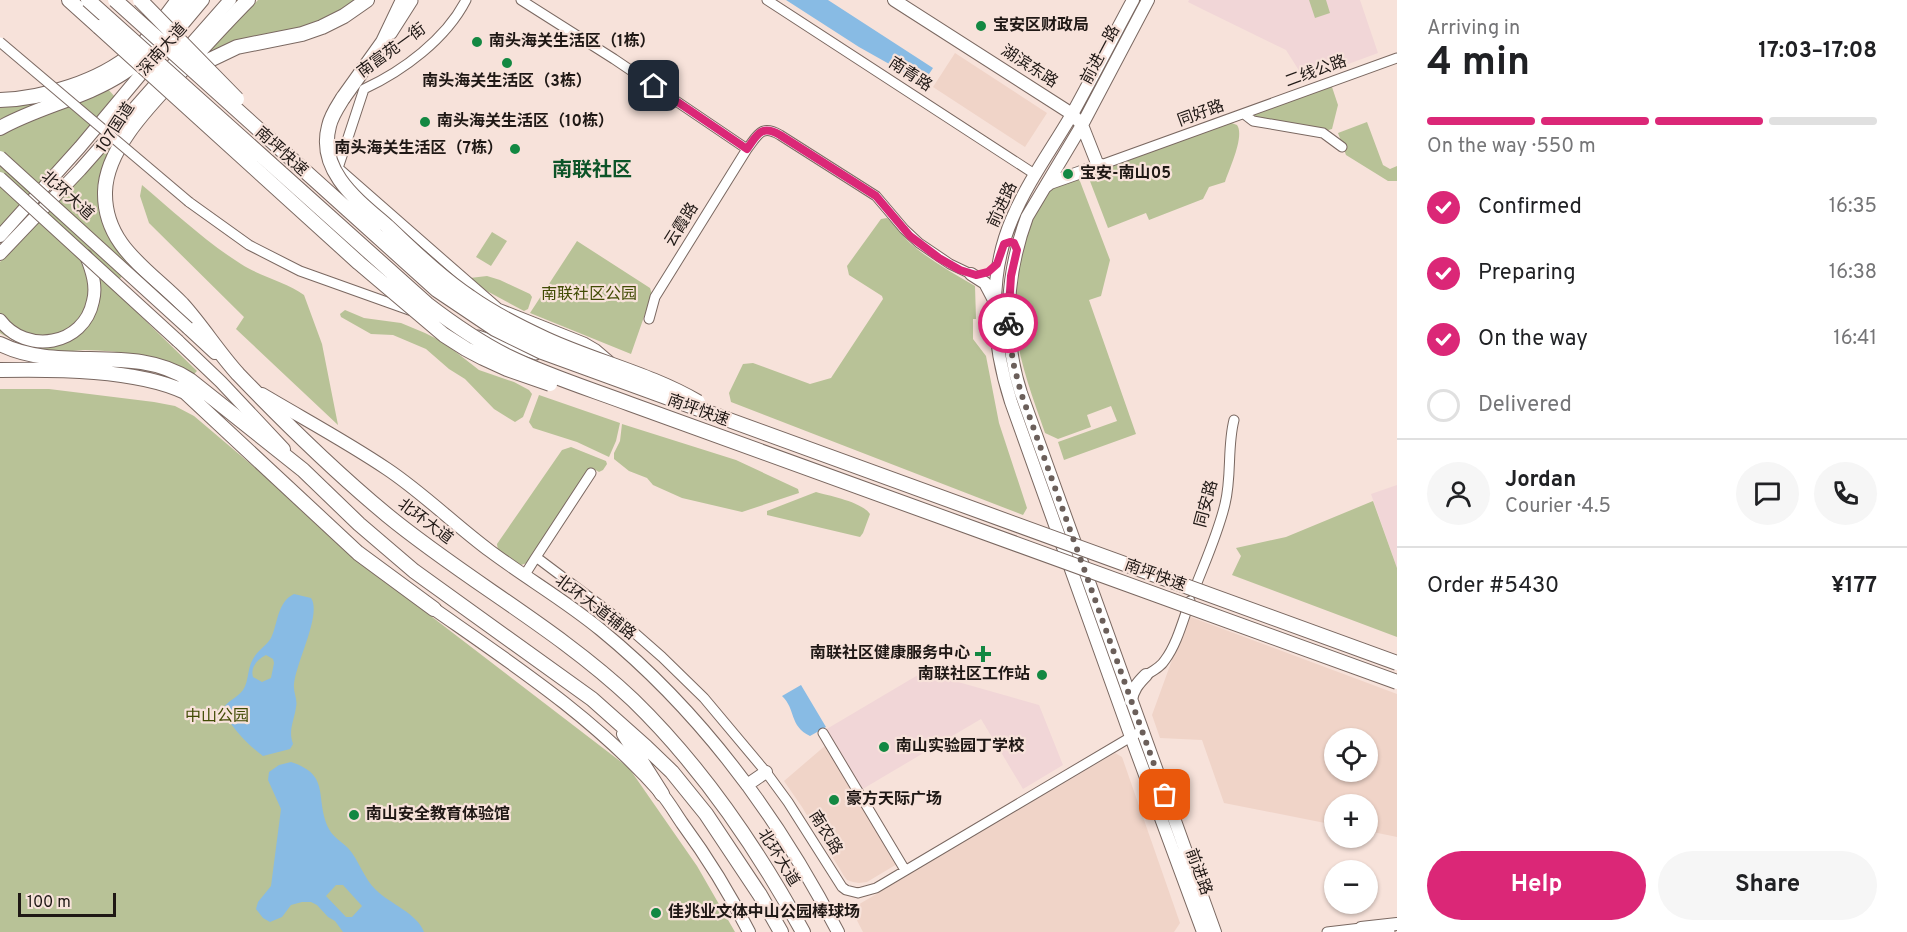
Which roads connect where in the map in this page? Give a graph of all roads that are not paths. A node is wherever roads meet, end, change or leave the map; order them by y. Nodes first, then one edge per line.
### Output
1 (69, 0) edge
2 (87, 0) edge
3 (115, 0) edge
4 (140, 0) edge
5 (193, 0) edge
6 (203, 0) edge
7 (231, 0) edge
8 (248, 0) edge
9 (367, 0) edge
10 (403, 0) edge
11 (411, 0) edge
12 (466, 0) edge
13 (521, 0) edge
14 (766, 0) edge
15 (894, 0) edge
16 (1133, 0) edge
17 (1148, 0) edge
18 (175, 3) edge
19 (99, 27) junction
20 (0, 42) edge
21 (155, 46) junction
22 (1397, 58) edge
23 (143, 71) junction
24 (171, 82) junction
25 (364, 89) junction
26 (0, 100) edge
27 (1072, 114) junction
28 (1244, 114) junction
29 (1082, 125) junction
30 (0, 128) edge
31 (1342, 147) dead end
32 (747, 149) junction
33 (0, 157) edge
34 (293, 160) junction
35 (1101, 165) junction
36 (1036, 175) junction
37 (0, 178) edge
38 (1043, 188) junction
39 (1010, 226) junction
40 (1022, 231) junction
41 (0, 236) edge
42 (1017, 250) junction
43 (3, 251) edge
44 (1001, 253) junction
45 (86, 256) junction
46 (0, 259) edge
47 (971, 274) junction
48 (995, 302) junction
49 (649, 319) dead end
50 (0, 320) edge
51 (192, 324) junction
52 (0, 344) edge
53 (0, 370) edge
54 (236, 372) joint
55 (254, 389) junction
56 (638, 392) junction
57 (630, 404) junction
58 (1234, 420) dead end
59 (734, 422) junction
60 (303, 470) junction
61 (591, 473) dead end
62 (1015, 525) dead end
63 (536, 557) junction
64 (524, 576) junction
65 (435, 609) joint
66 (1397, 663) edge
67 (1119, 669) junction
68 (1146, 675) junction
69 (1397, 682) edge
70 (1131, 701) junction
71 (613, 716) junction
72 (823, 733) dead end
73 (1136, 734) junction
74 (766, 772) junction
75 (747, 785) junction
76 (662, 794) junction
77 (905, 870) junction
78 (1190, 897) junction
79 (1397, 924) edge
80 (1213, 926) edge
81 (1361, 928) junction
82 (1397, 930) edge
83 (749, 932) edge
84 (781, 932) edge
85 (803, 932) edge
86 (838, 932) edge
87 (1195, 932) edge
88 (1203, 932) edge
89 (1221, 932) edge
90 (1327, 932) edge
91 (1389, 932) edge

1 - 19 highway
2 - 19 highway
2 - 57 highway, 南坪快速, bridge
3 - 34 highway, 南坪快速, bridge
4 - 34 highway, bridge
5 - 21 highway, 107国道
6 - 23 main road, 深南大道
7 - 43 main road, 深南大道
8 - 24 highway, 107国道
9 - 24 highway
10 - 59 highway, bridge
11 - 25 street
12 - 25 street, 南富苑一街
13 - 32 street
14 - 36 street, 南青路
15 - 27 main road, 湖滨东路
16 - 27 main road, 前进一路
17 - 29 main road, 前进一路
18 - 26 highway
19 - 57 highway, bridge
20 - 56 street, bridge
21 - 23 highway
21 - 30 highway, 107国道
22 - 28 street, 二线公路
23 - 41 main road, 深南大道
24 - 51 highway, 107国道
25 - 56 street, 南富苑一街
27 - 29 main road, 湖滨东路
27 - 36 main road, 前进路
28 - 31 street, 同好路
28 - 35 street, 同好路
29 - 35 main road
29 - 38 main road, 前进路
32 - 47 street, 云霞路
32 - 49 street, 云霞路
33 - 51 main road, 北环大道, bridge
34 - 59 highway, 南坪快速, bridge
35 - 38 main road
36 - 39 main road, 前进路
37 - 45 main road, 北环大道, bridge
38 - 40 main road, 前进路
39 - 40 main road
39 - 44 main road, 前进路
40 - 42 main road, 前进路
42 - 44 main road
42 - 67 main road, 前进路
43 - 46 main road, 深南大道
44 - 47 main road
44 - 48 main road, 前进路
45 - 50 main road
45 - 60 main road, 北环大道, bridge
47 - 48 main road
48 - 73 main road, 前进路
51 - 54 highway, 107国道
52 - 60 highway
53 - 65 highway
54 - 55 highway, 北环大道
55 - 64 main road, 北环大道辅路
55 - 85 highway, 北环大道
56 - 62 street
57 - 69 highway, 南坪快速, bridge
58 - 68 street, 同安路
59 - 66 highway, 南坪快速, bridge
60 - 71 highway, 北环大道
61 - 63 street
63 - 64 street
63 - 74 street, 南农路
64 - 75 main road, 北环大道辅路
65 - 76 main road
67 - 68 main road
67 - 70 main road, 前进路
68 - 70 main road
70 - 73 main road, 前进路
71 - 76 highway
71 - 84 highway, 北环大道
72 - 77 street
73 - 77 street, 南农路
73 - 78 main road, 前进路
73 - 80 main road, 前进路
74 - 75 main road
74 - 77 street, 南农路
75 - 86 main road, 北环大道辅路
76 - 83 main road
78 - 87 main road
78 - 88 main road, 前进路
79 - 81 main road
80 - 89 main road
81 - 90 street
81 - 91 street
82 - 91 main road

